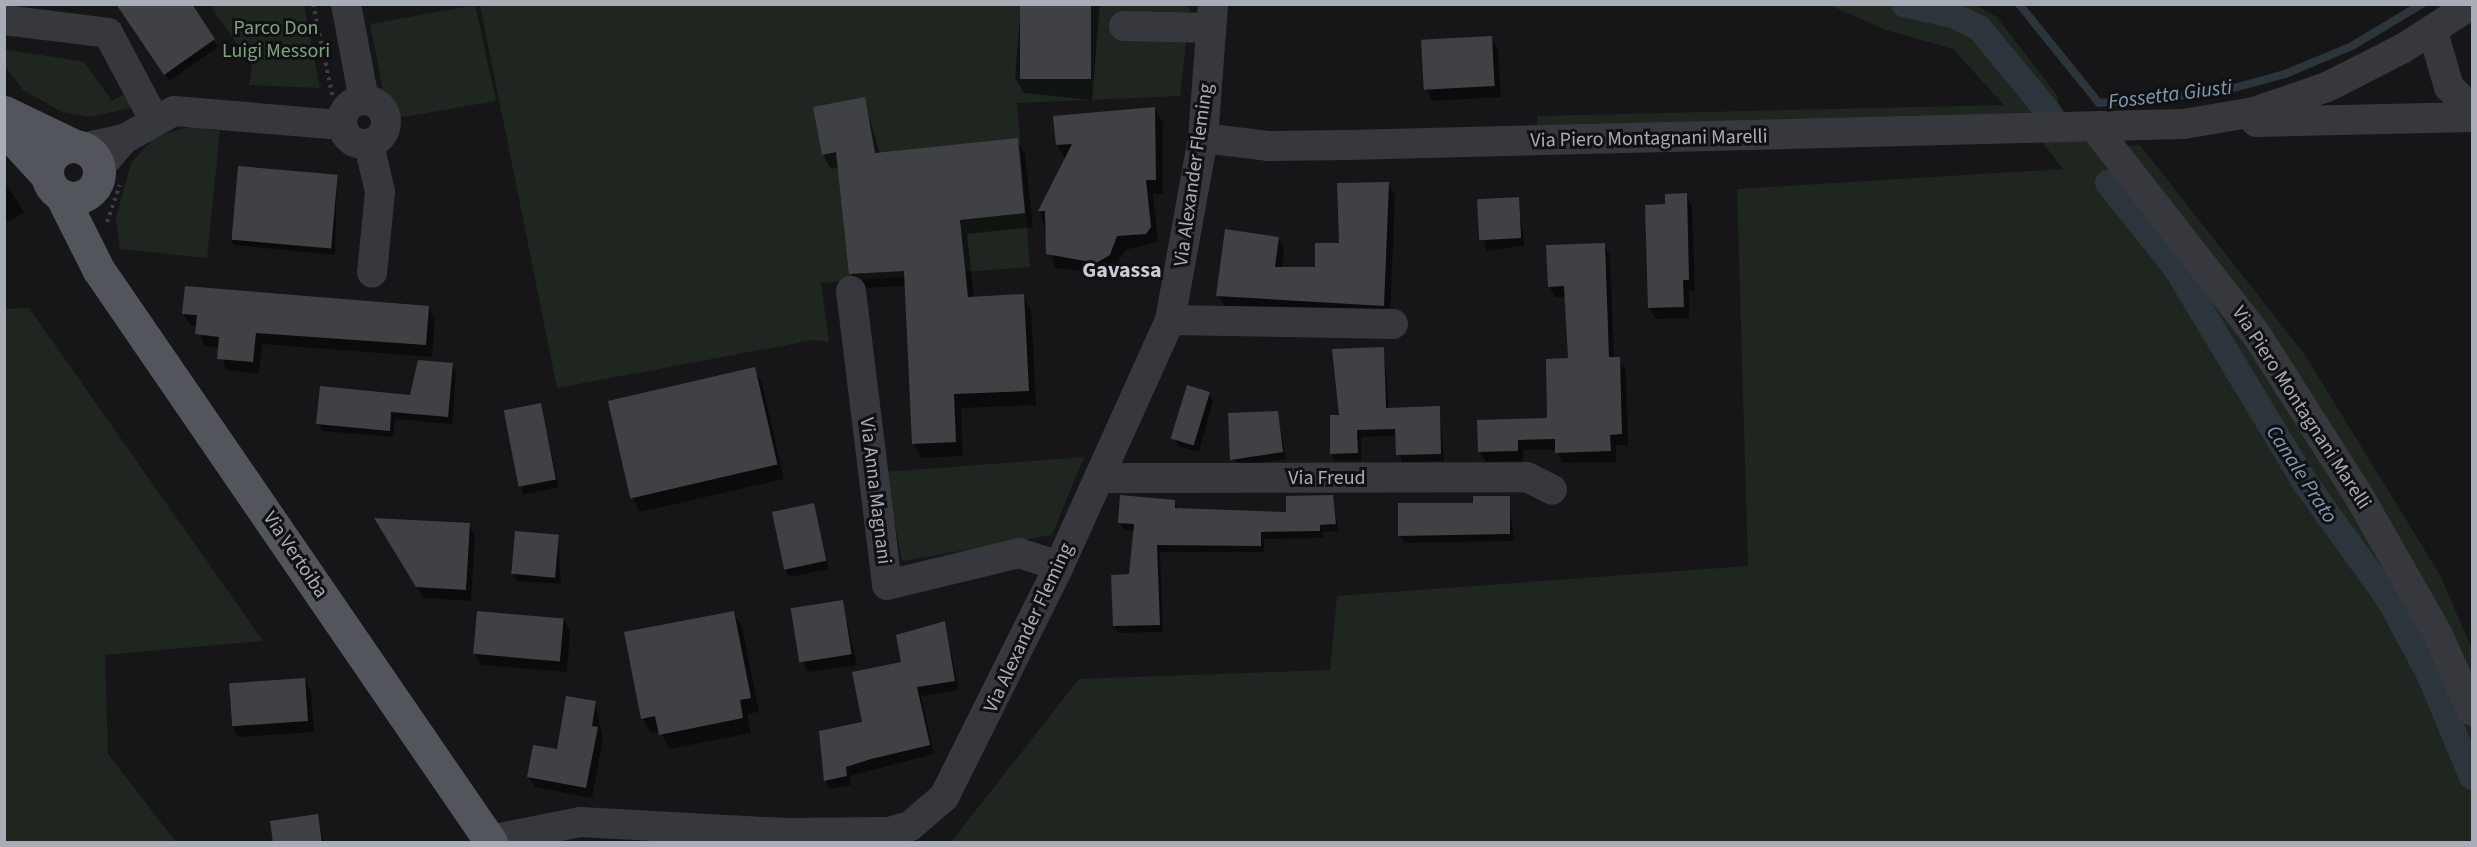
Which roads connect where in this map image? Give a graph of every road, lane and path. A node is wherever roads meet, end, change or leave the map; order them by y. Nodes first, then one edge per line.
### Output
1 (313, 4) edge
2 (346, 4) edge
3 (2472, 4) edge
4 (1212, 16) edge
5 (4, 20) edge
6 (1124, 26) dead end
7 (2433, 32) junction
8 (364, 100) junction
9 (2472, 110) edge
10 (4, 112) edge
11 (2472, 117) edge
12 (155, 121) junction
13 (2184, 124) junction
14 (342, 125) junction
15 (2095, 128) junction
16 (4, 129) edge
17 (1203, 138) junction
18 (369, 144) junction
19 (88, 162) junction
20 (54, 186) junction
21 (98, 269) junction
22 (372, 273) dead end
23 (850, 291) dead end
24 (1170, 320) junction
25 (1393, 324) dead end
26 (1100, 478) junction
27 (1552, 490) dead end
28 (1059, 566) junction
29 (2472, 711) edge
30 (490, 841) edge

1 - 14 path
2 - 8 street
3 - 7 street, Via Piero Montagnani Marelli
4 - 6 street
4 - 17 street, Via Alexander Fleming
5 - 12 street
7 - 9 street
7 - 13 street, Via Piero Montagnani Marelli
8 - 14 street
8 - 18 street
10 - 19 main road
11 - 13 street
12 - 14 street
12 - 19 street
13 - 15 street, Via Piero Montagnani Marelli
14 - 18 street
15 - 17 street, Via Piero Montagnani Marelli
15 - 29 street, Via Piero Montagnani Marelli
16 - 20 main road
17 - 24 street, Via Alexander Fleming
18 - 22 street
19 - 20 main road
19 - 20 main road
19 - 21 main road
20 - 21 main road
21 - 30 main road, Via Vertoiba
23 - 28 street, Via Anna Magnani
24 - 25 street
24 - 26 street, Via Alexander Fleming
26 - 27 street, Via Freud
26 - 28 street, Via Alexander Fleming
28 - 30 street, Via Alexander Fleming

